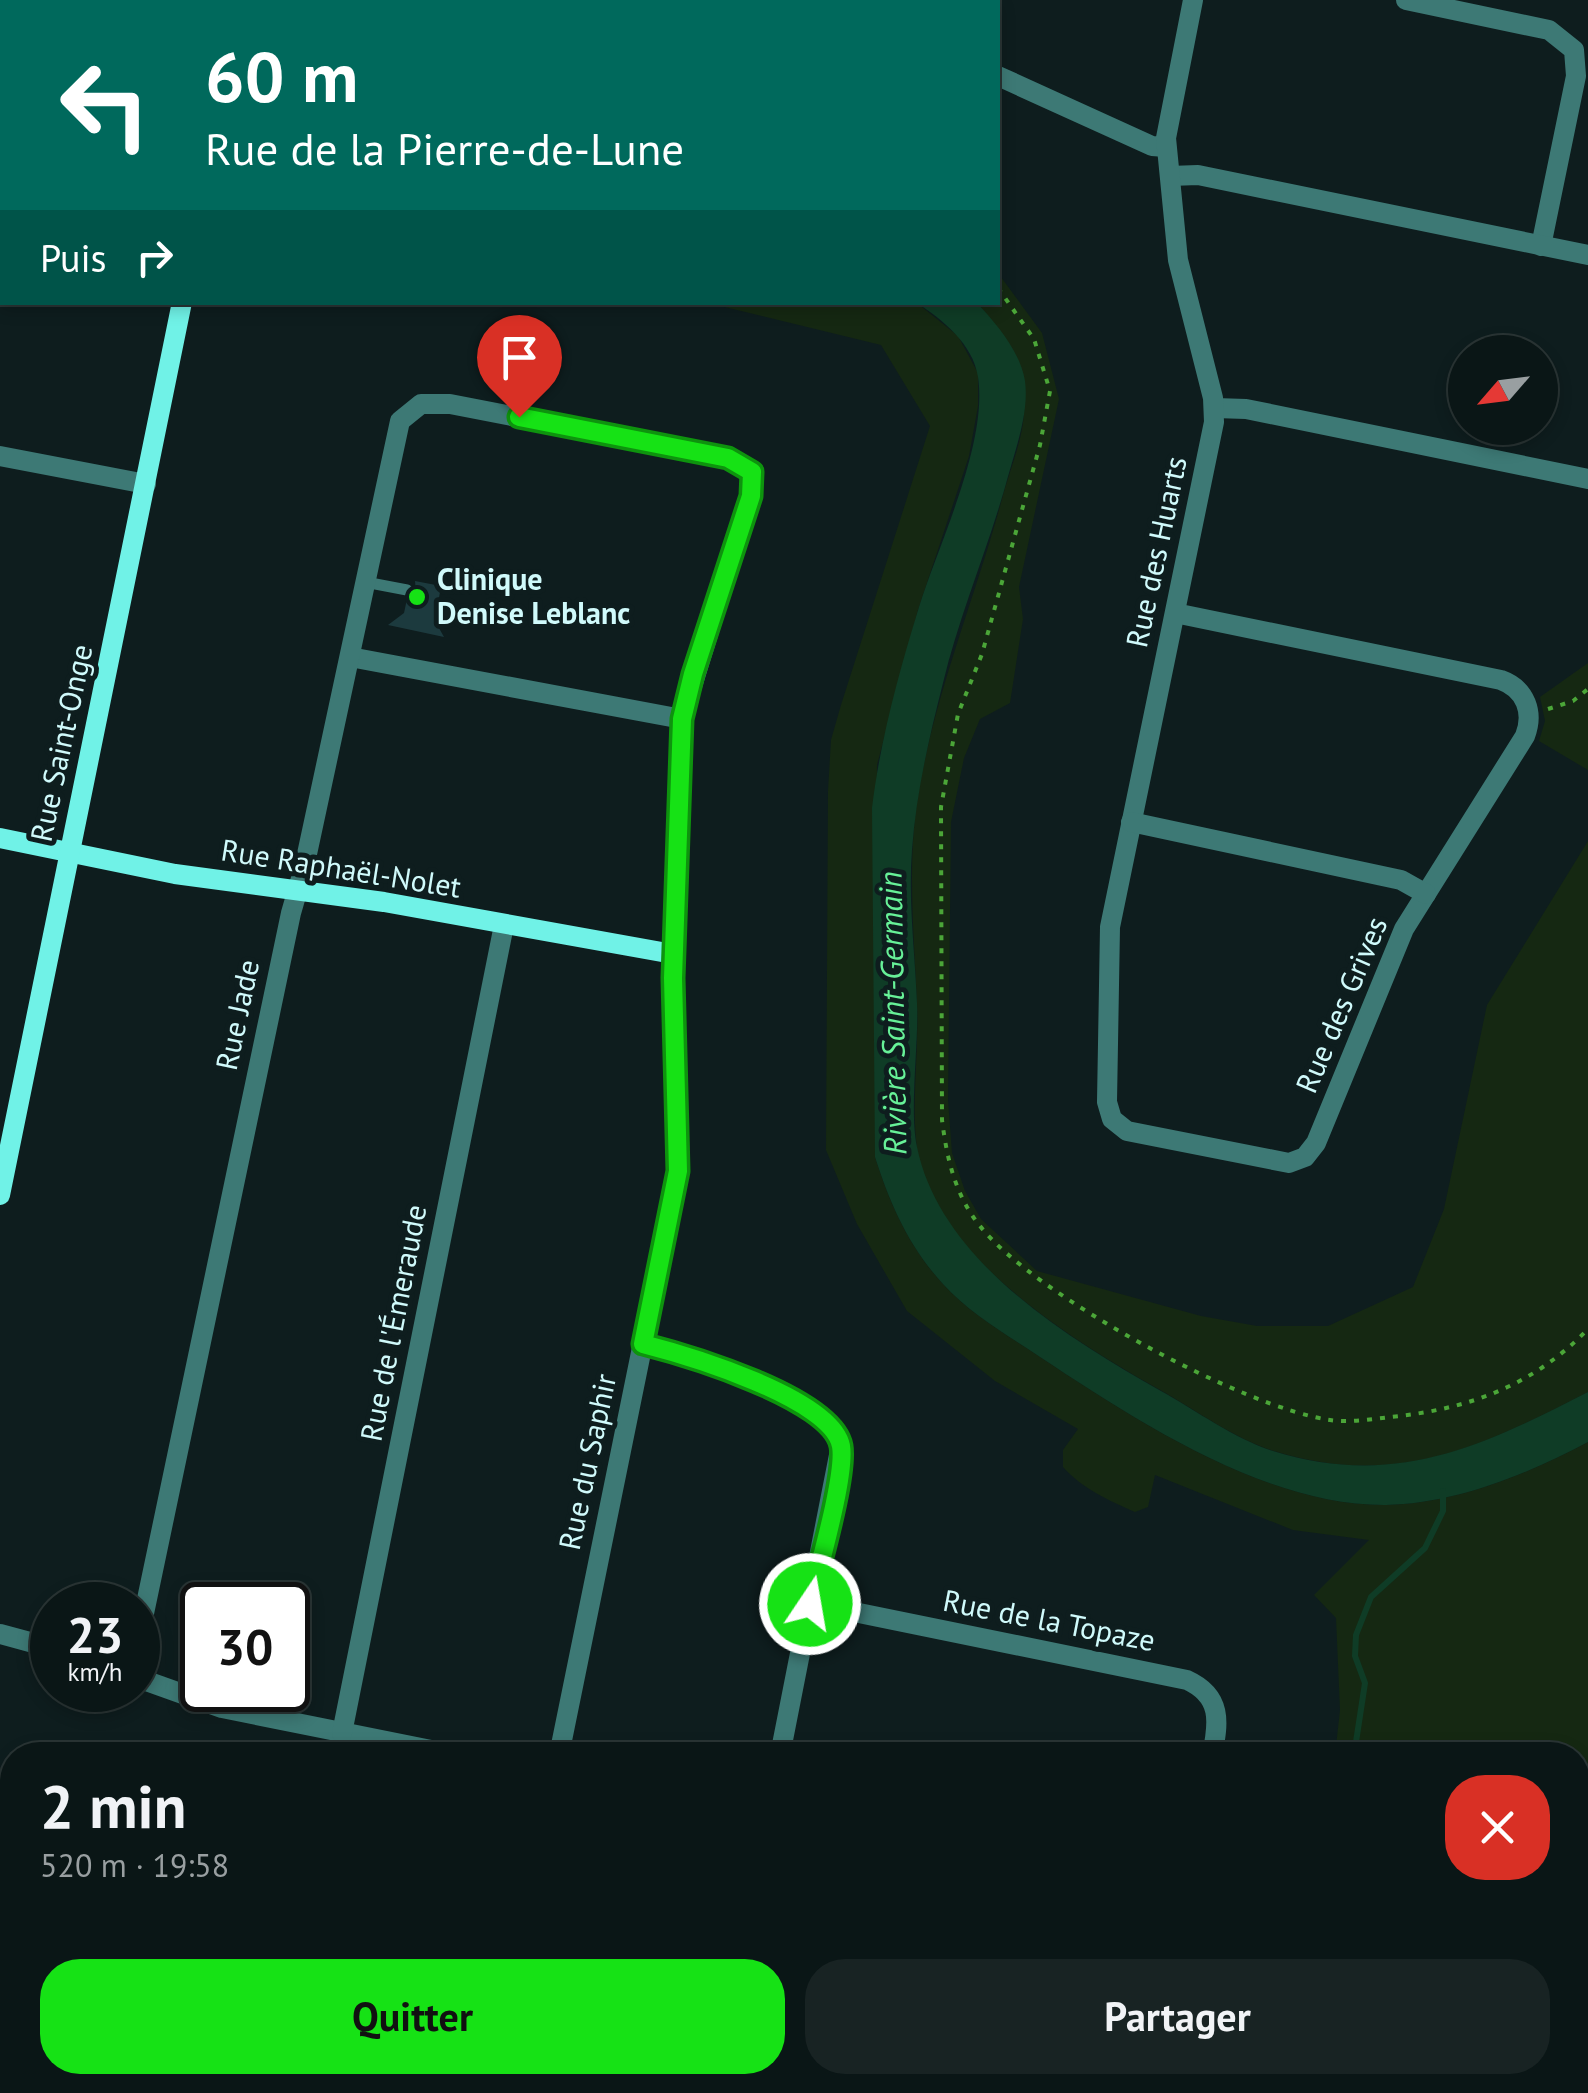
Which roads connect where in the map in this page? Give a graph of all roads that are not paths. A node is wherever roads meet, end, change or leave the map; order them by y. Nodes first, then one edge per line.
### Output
1 (1192, 0) edge
2 (1406, 0) edge
3 (1000, 77) edge
4 (1166, 147) junction
5 (1170, 176) junction
6 (1541, 246) junction
7 (1588, 256) edge
8 (181, 305) edge
9 (1214, 408) junction
10 (0, 456) edge
11 (752, 472) joint
12 (1588, 478) edge
13 (146, 484) junction
14 (365, 582) junction
15 (406, 590) dead end
16 (1175, 613) junction
17 (350, 657) junction
18 (682, 719) junction
19 (1131, 822) junction
20 (0, 838) edge
21 (70, 852) junction
22 (297, 891) junction
23 (1426, 894) junction
24 (504, 925) junction
25 (673, 954) junction
26 (1112, 1119) joint
27 (0, 1196) edge
28 (643, 1344) junction
29 (151, 1582) edge
30 (810, 1604) junction
31 (0, 1634) edge
32 (30, 1642) edge
33 (160, 1686) edge
34 (342, 1732) junction
35 (392, 1742) edge
36 (562, 1742) edge
37 (783, 1742) edge
38 (1213, 1742) edge

1 - 4 street, Rue des Huarts
2 - 6 street
3 - 4 street
4 - 5 street, Rue des Huarts
5 - 6 street
5 - 9 street, Rue des Huarts
6 - 7 street
8 - 13 street, Rue Saint-Onge
9 - 12 street
9 - 16 street, Rue des Huarts
10 - 13 street
11 - 14 street, Rue Jade
11 - 18 street, Rue du Saphir
13 - 21 street, Rue Saint-Onge
14 - 15 lane
14 - 17 street, Rue Jade
16 - 19 street, Rue des Huarts
16 - 23 street, Rue des Grives
17 - 18 street
17 - 22 street, Rue Jade
18 - 25 street, Rue du Saphir
19 - 23 street
19 - 26 street, Rue des Huarts
20 - 21 street, Rue Raphaël-Nolet
21 - 22 street, Rue Raphaël-Nolet
21 - 27 street, Rue Saint-Onge
22 - 24 street, Rue Raphaël-Nolet
22 - 29 street, Rue Jade
23 - 26 street, Rue des Grives
24 - 25 street, Rue Raphaël-Nolet
24 - 34 street, Rue de l'Émeraude
25 - 28 street, Rue du Saphir
28 - 30 street
28 - 36 street, Rue du Saphir
30 - 37 street
30 - 38 street, Rue de la Topaze
31 - 32 street
33 - 34 street
34 - 35 street

